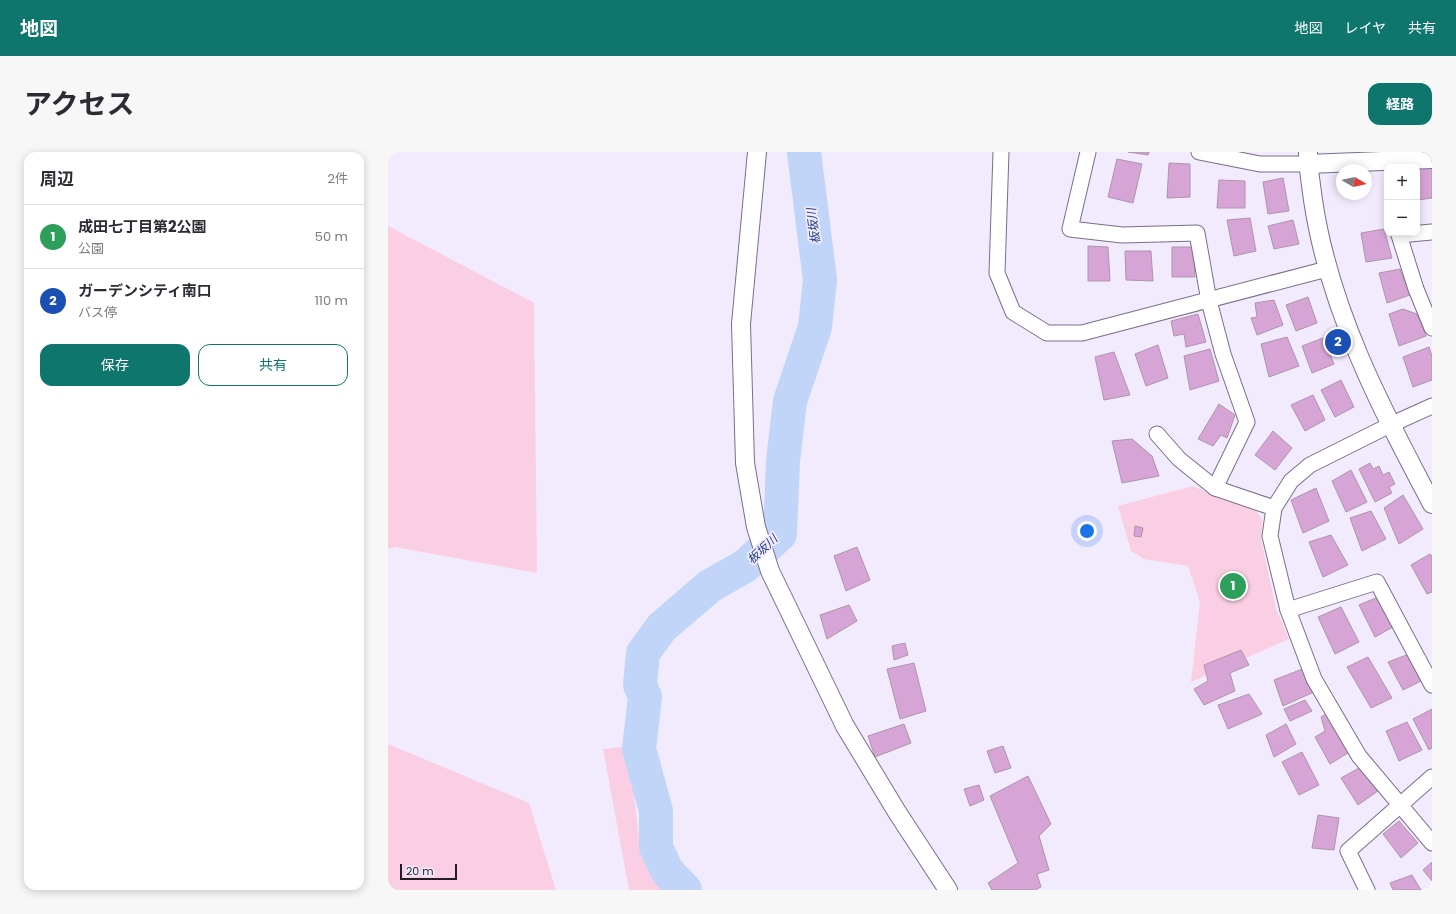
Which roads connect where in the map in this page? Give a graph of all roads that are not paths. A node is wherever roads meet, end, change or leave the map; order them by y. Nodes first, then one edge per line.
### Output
1 (757, 152) edge
2 (1001, 152) edge
3 (1088, 152) edge
4 (1199, 152) edge
5 (1308, 158) edge
6 (1432, 159) edge
7 (1432, 232) edge
8 (1327, 269) junction
9 (1210, 301) junction
10 (1432, 328) edge
11 (1432, 406) edge
12 (1390, 425) junction
13 (1157, 434) dead end
14 (1215, 488) junction
15 (1432, 504) edge
16 (1274, 508) junction
17 (1288, 610) junction
18 (1432, 685) edge
19 (1432, 777) edge
20 (1400, 806) junction
21 (1432, 843) edge
22 (948, 890) edge
23 (1367, 890) edge

1 - 22 street
2 - 9 street
3 - 9 street
4 - 5 street
5 - 6 street
5 - 8 street
7 - 10 street
8 - 9 street
8 - 12 street
9 - 14 street
11 - 12 street
12 - 15 street
12 - 16 street
13 - 14 street
14 - 16 street
16 - 17 street
17 - 18 street
17 - 20 street
19 - 20 street
20 - 21 street
20 - 23 street

